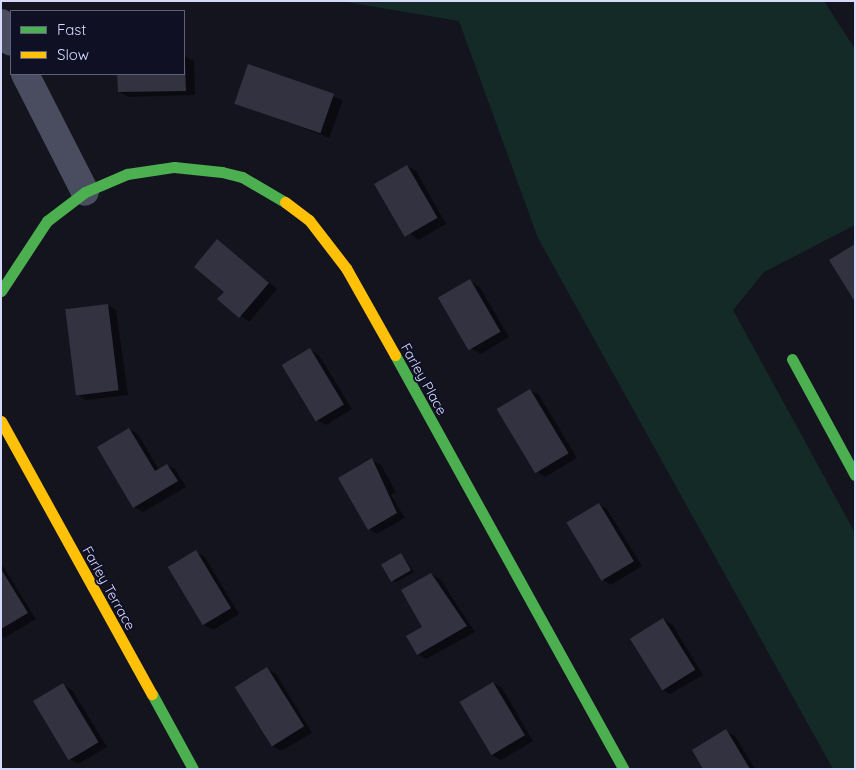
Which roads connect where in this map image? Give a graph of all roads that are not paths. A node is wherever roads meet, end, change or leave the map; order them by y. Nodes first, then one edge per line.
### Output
1 (1, 23) edge
2 (10, 40) edge
3 (26, 75) edge
4 (85, 192) junction
5 (1, 291) edge
6 (792, 359) dead end
7 (1, 421) edge
8 (855, 475) edge
9 (193, 769) edge
10 (624, 769) edge

1 - 2 street
3 - 4 street
4 - 5 street
4 - 10 street, Farley Place
6 - 8 street
7 - 9 street, Farley Terrace

